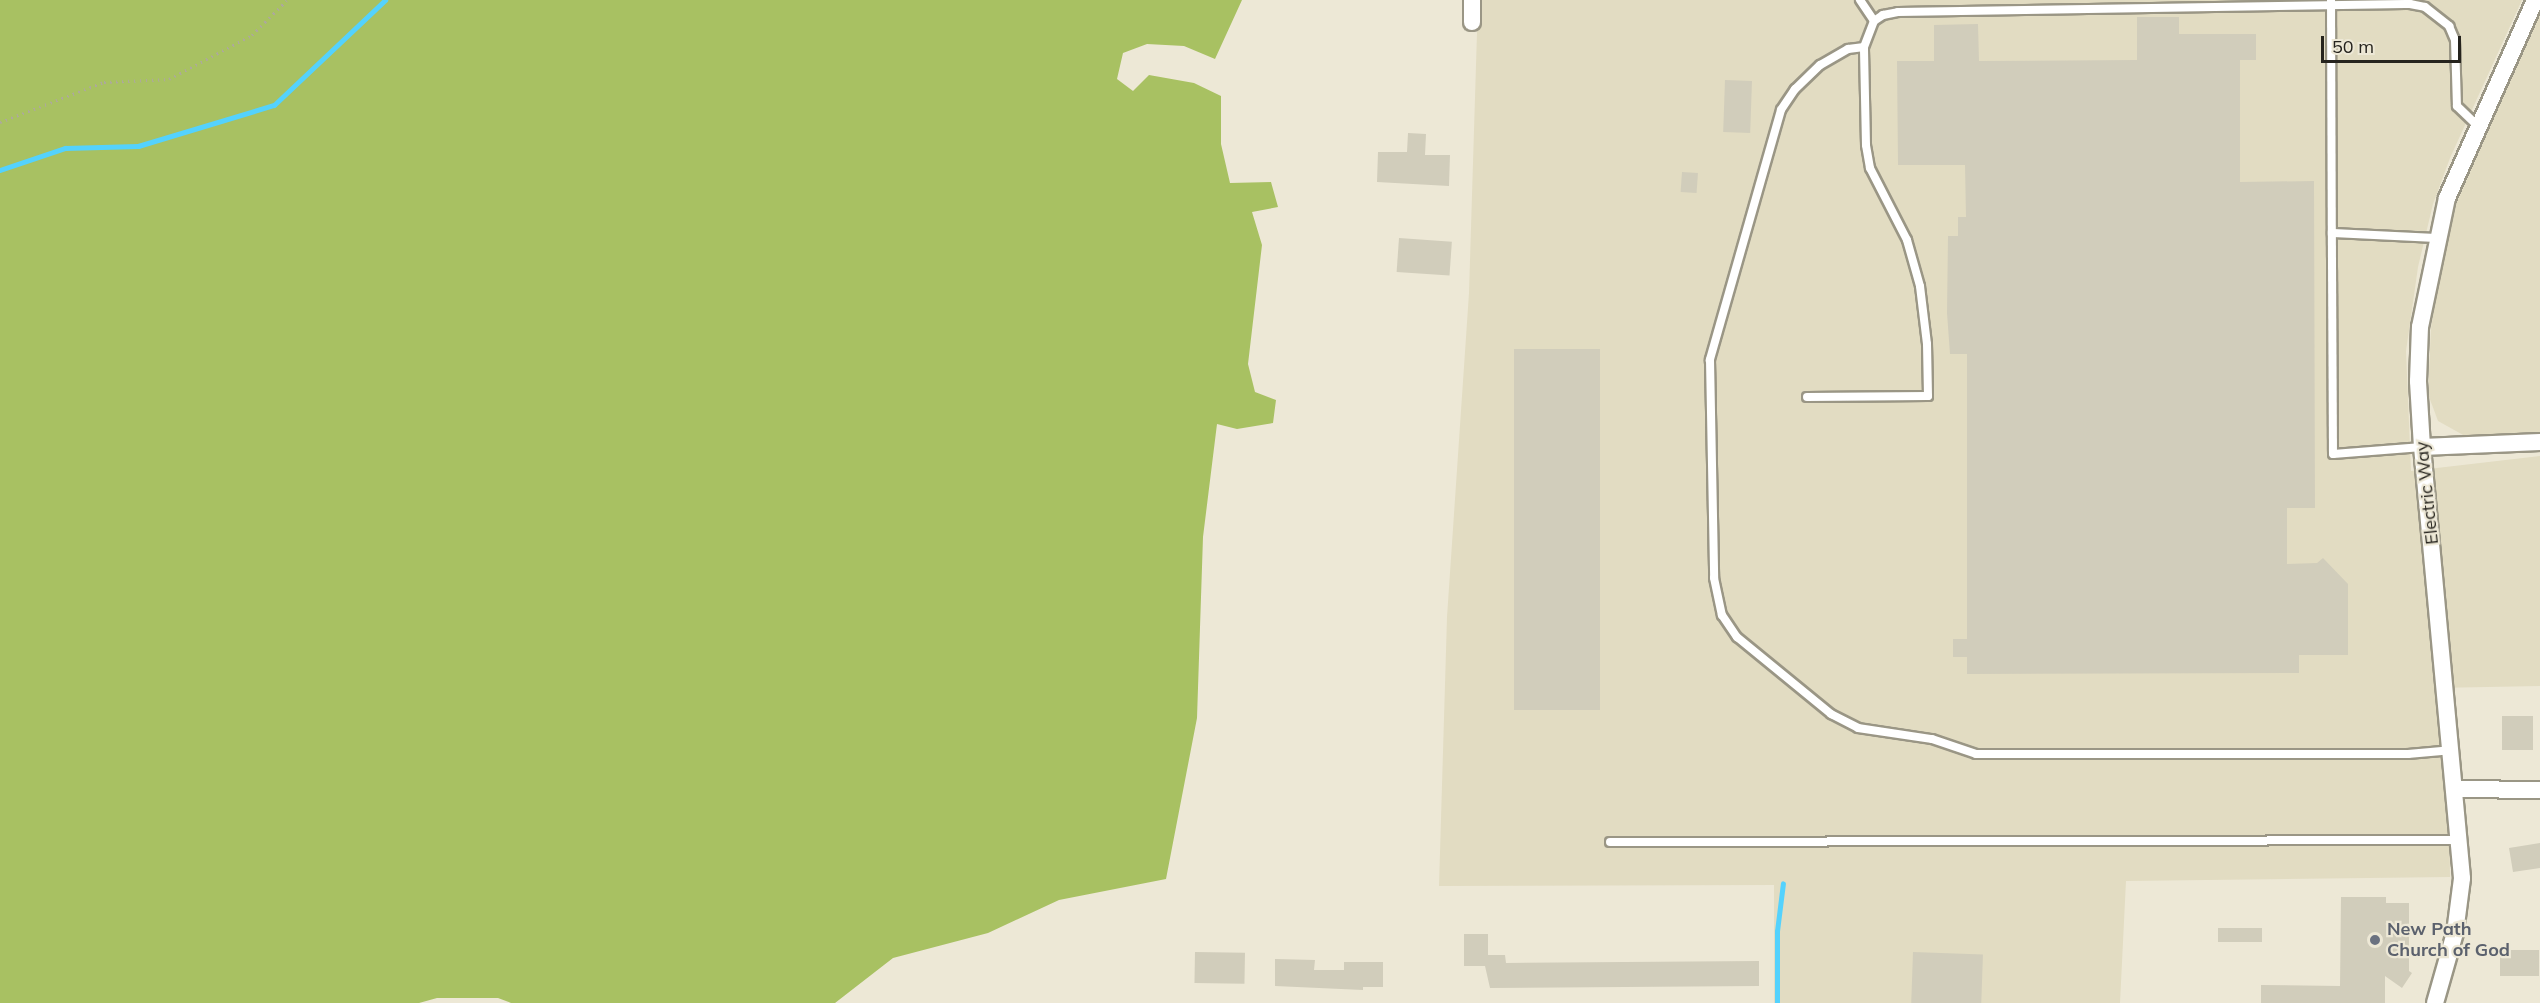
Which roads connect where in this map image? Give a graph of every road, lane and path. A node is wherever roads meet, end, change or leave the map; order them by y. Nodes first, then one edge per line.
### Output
1 (287, 0) edge
2 (1472, 0) edge
3 (1860, 0) edge
4 (2535, 0) edge
5 (2331, 2) edge
6 (1874, 21) junction
7 (1472, 22) dead end
8 (1864, 46) junction
9 (0, 122) edge
10 (2477, 125) junction
11 (2332, 233) junction
12 (2437, 238) junction
13 (1807, 397) dead end
14 (2540, 442) edge
15 (2422, 447) junction
16 (2453, 750) junction
17 (2457, 789) junction
18 (2540, 790) edge
19 (2460, 840) junction
20 (1610, 842) dead end
21 (2435, 1003) edge

1 - 9 path
2 - 7 street
3 - 6 lane
4 - 10 street, Electric Way
5 - 6 lane
5 - 10 lane
5 - 11 lane
6 - 8 lane
8 - 13 lane
8 - 16 lane
10 - 12 street, Electric Way
11 - 12 lane
11 - 15 lane
12 - 15 street, Electric Way
14 - 15 street
15 - 16 street, Electric Way
16 - 17 street, Electric Way
17 - 18 street
17 - 19 street, Electric Way
19 - 20 lane
19 - 21 street, Electric Way

